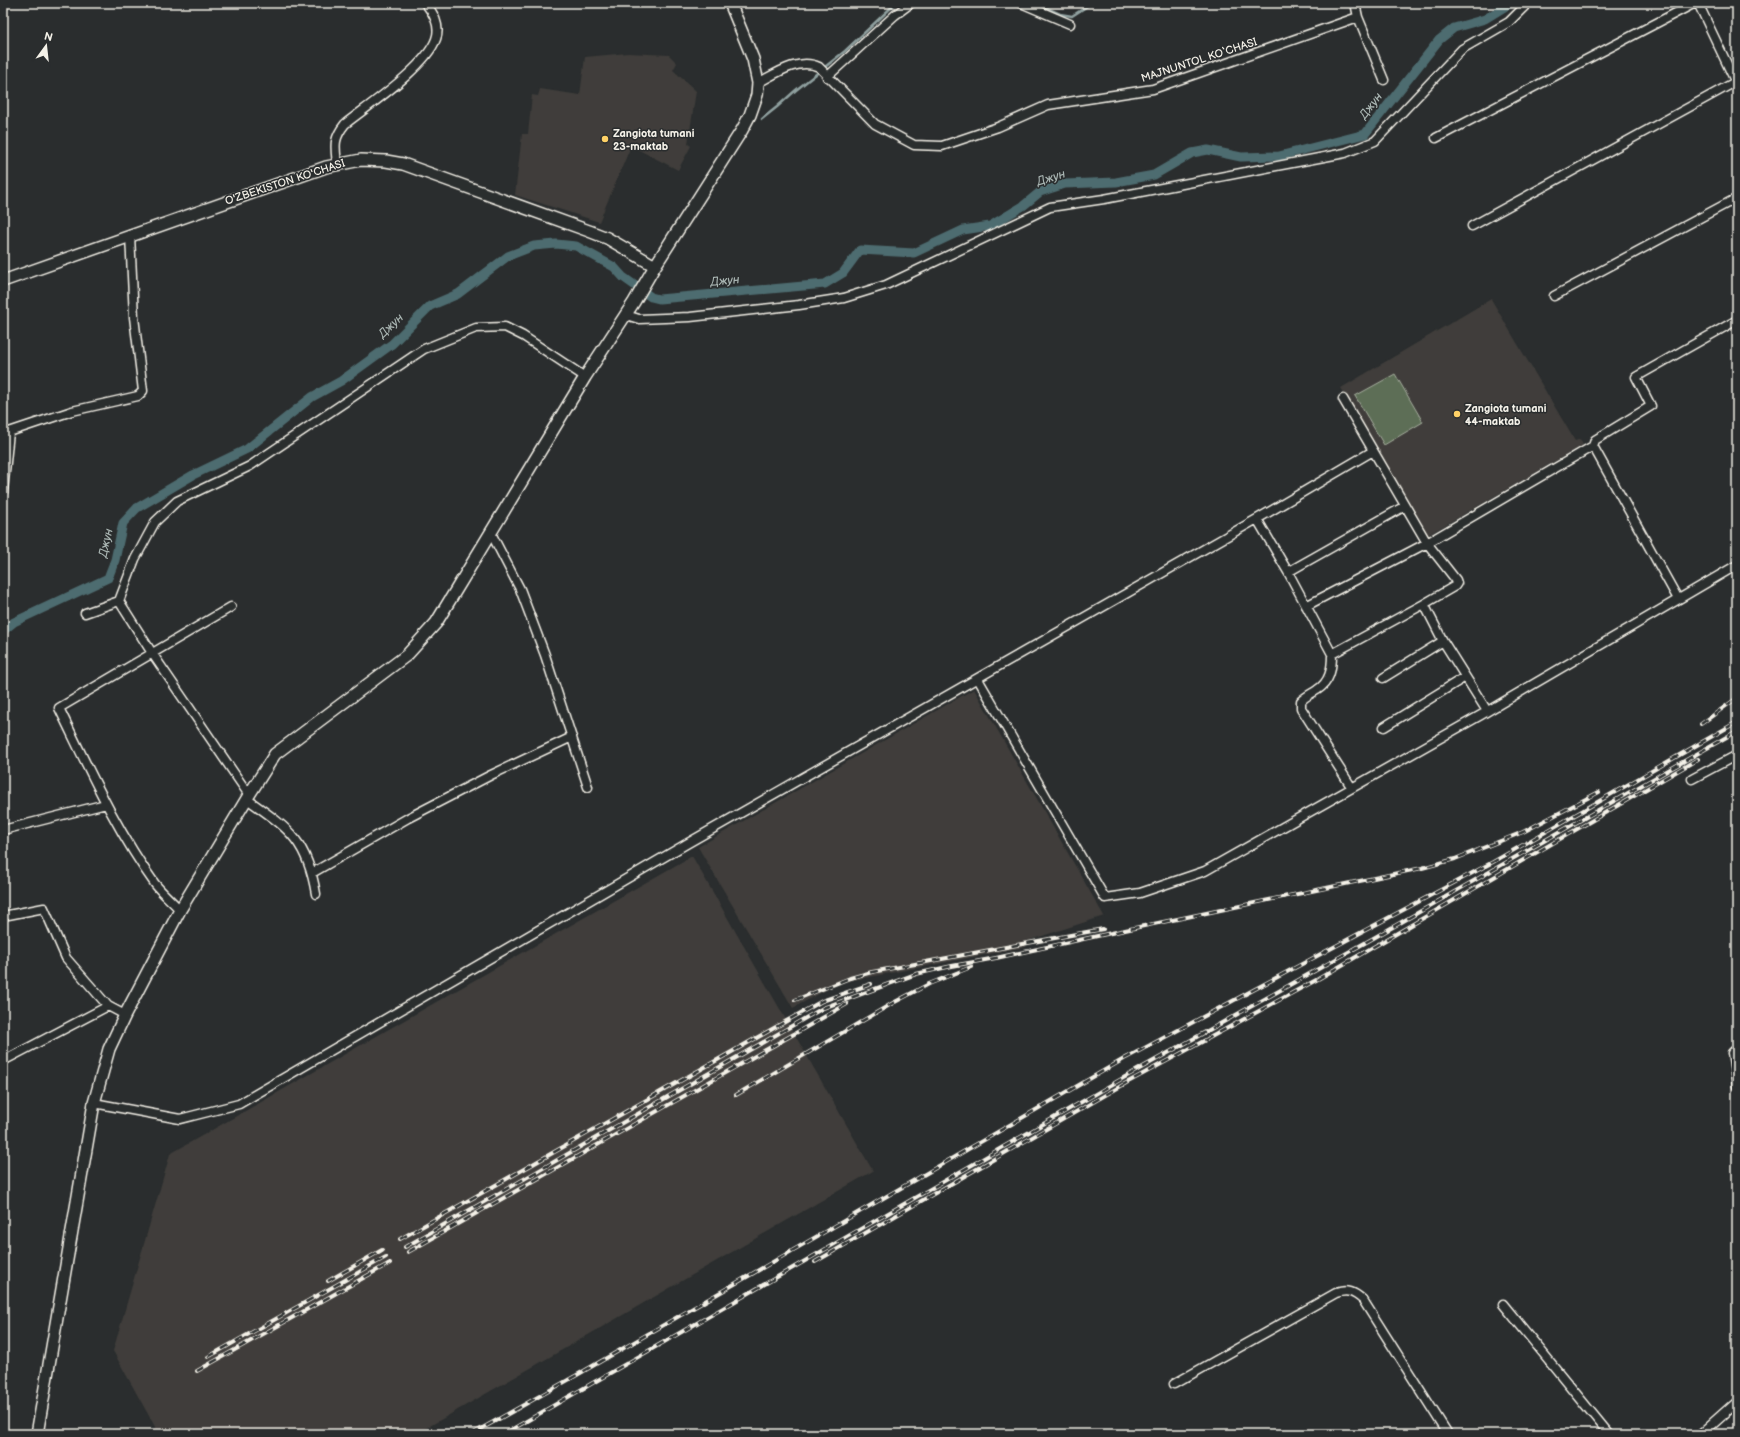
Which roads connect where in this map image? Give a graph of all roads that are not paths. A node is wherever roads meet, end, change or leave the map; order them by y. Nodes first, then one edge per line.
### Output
1 (425, 3) edge
2 (730, 3) edge
3 (911, 3) edge
4 (1021, 3) edge
5 (1355, 3) edge
6 (1528, 3) edge
7 (1695, 3) edge
8 (1698, 3) edge
9 (1358, 16) junction
10 (1070, 24) dead end
11 (823, 72) junction
12 (1384, 80) dead end
13 (758, 83) junction
14 (1736, 83) edge
15 (1436, 138) dead end
16 (337, 164) junction
17 (1737, 198) edge
18 (1472, 226) dead end
19 (130, 235) junction
20 (655, 266) junction
21 (3, 281) edge
22 (1554, 296) dead end
23 (626, 315) junction
24 (1737, 320) edge
25 (586, 377) junction
26 (1344, 399) dead end
27 (1593, 446) junction
28 (1373, 451) junction
29 (3, 492) edge
30 (1405, 506) junction
31 (1257, 519) junction
32 (491, 533) junction
33 (1427, 543) junction
34 (1737, 565) edge
35 (1288, 572) junction
36 (119, 600) junction
37 (1678, 600) junction
38 (1424, 604) junction
39 (1306, 606) junction
40 (231, 607) dead end
41 (85, 613) dead end
42 (1443, 641) junction
43 (152, 653) junction
44 (1332, 654) junction
45 (1465, 677) junction
46 (1383, 678) dead end
47 (978, 679) junction
48 (1487, 711) junction
49 (1384, 727) dead end
50 (572, 737) junction
51 (1737, 755) edge
52 (1692, 779) dead end
53 (588, 787) dead end
54 (1352, 788) junction
55 (248, 797) junction
56 (106, 804) junction
57 (3, 830) edge
58 (312, 874) junction
59 (316, 894) dead end
60 (180, 910) junction
61 (3, 916) edge
62 (108, 1006) junction
63 (125, 1014) junction
64 (1737, 1050) edge
65 (3, 1061) edge
66 (1737, 1086) edge
67 (94, 1103) junction
68 (1503, 1304) dead end
69 (1174, 1384) dead end
70 (1737, 1402) edge
71 (37, 1434) edge
72 (1448, 1434) edge
73 (1609, 1434) edge
74 (1700, 1434) edge

1 - 16 street
2 - 13 main road
3 - 11 street
4 - 10 street
5 - 9 street
6 - 23 street
7 - 15 street
8 - 14 street
9 - 11 street, MAJNUNTOL KO‘CHASI
9 - 12 street
11 - 13 street
13 - 20 main road
14 - 18 street
16 - 19 main road, O'ZBEKISTON KO'CHASI
16 - 20 main road, O'ZBEKISTON KO'CHASI
17 - 22 street
19 - 21 main road, O'ZBEKISTON KO'CHASI
19 - 29 street
20 - 23 main road
23 - 25 main road
24 - 27 street
25 - 32 main road
25 - 36 street
26 - 28 street
27 - 33 street
27 - 37 street
28 - 30 street
28 - 31 street
30 - 33 street
30 - 35 street
31 - 35 street
31 - 47 street
32 - 50 street
32 - 55 main road
33 - 38 street
33 - 39 street
34 - 37 street
35 - 39 street
36 - 41 street
36 - 43 street
37 - 48 street
38 - 42 street
38 - 44 street
39 - 44 street
40 - 43 street
42 - 45 street
42 - 46 street
43 - 55 street
43 - 56 street
44 - 54 street
45 - 48 street
45 - 49 street
47 - 54 street
47 - 67 street
48 - 54 street
50 - 53 street
50 - 58 street
51 - 52 street
55 - 58 street
55 - 60 main road
56 - 57 street
56 - 60 street
58 - 59 street
60 - 63 main road
61 - 62 street
62 - 63 street
62 - 65 street
63 - 67 main road
64 - 66 street
67 - 71 main road
68 - 73 street
69 - 72 street
70 - 74 street

